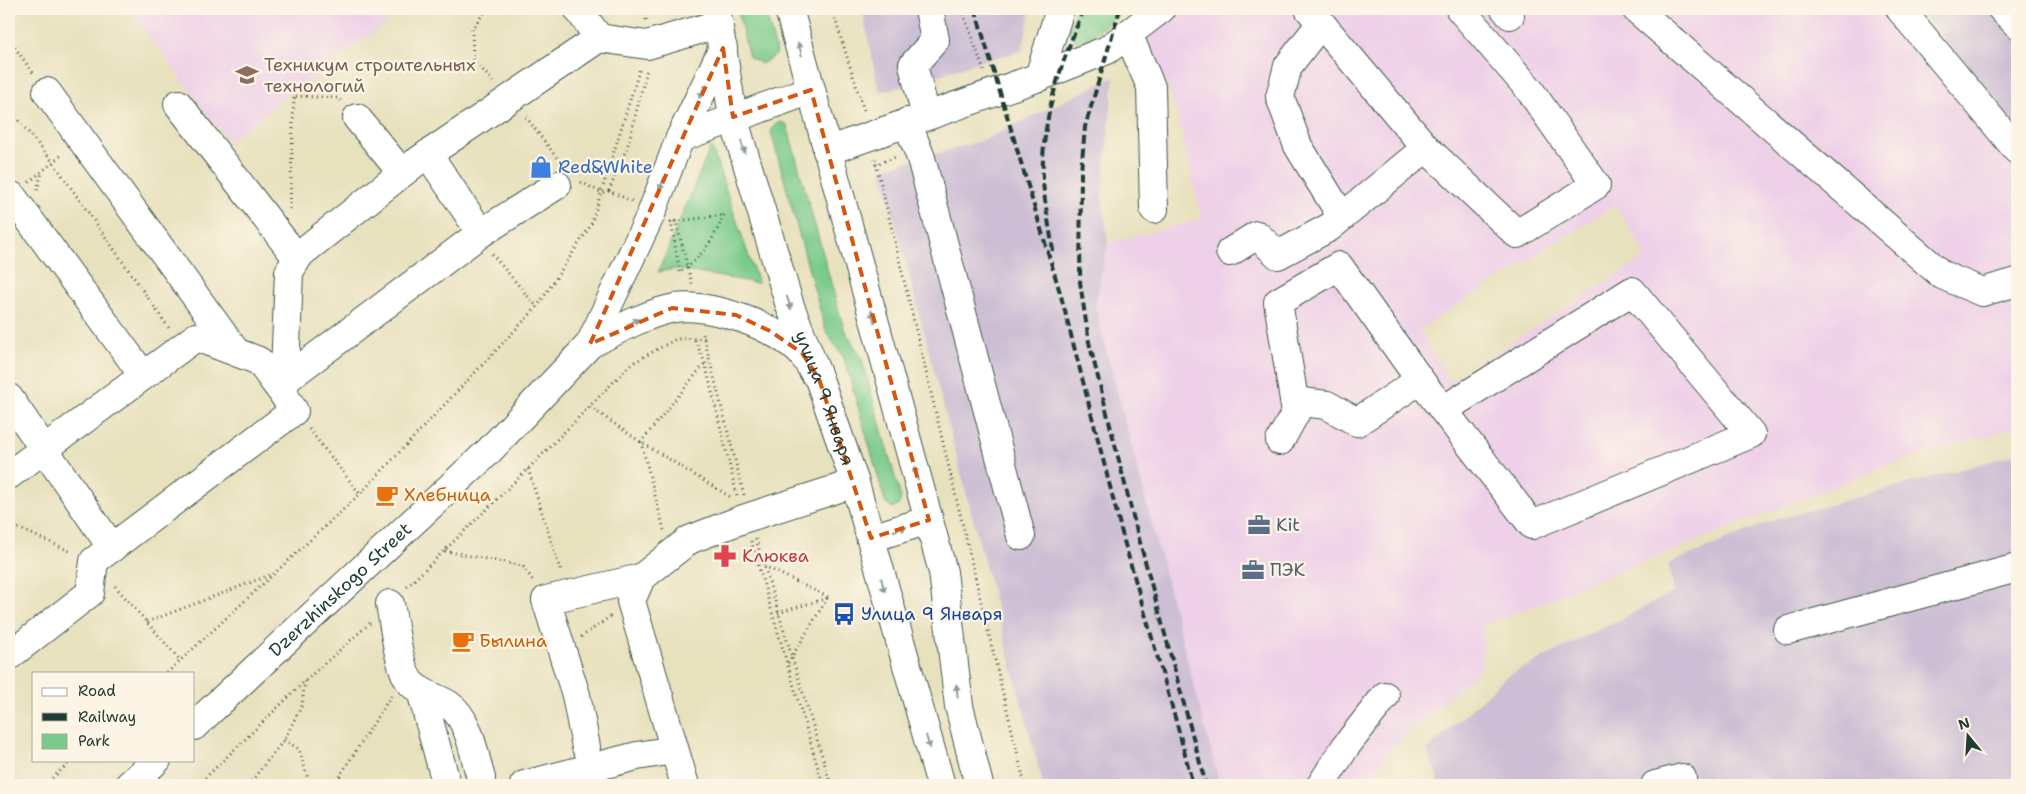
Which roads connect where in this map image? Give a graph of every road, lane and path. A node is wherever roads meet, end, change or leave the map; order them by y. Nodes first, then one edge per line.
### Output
1 (486, 9) edge
2 (578, 9) edge
3 (646, 9) edge
4 (652, 9) edge
5 (788, 9) edge
6 (832, 9) edge
7 (929, 9) edge
8 (962, 9) edge
9 (1060, 9) edge
10 (1161, 9) edge
11 (1460, 9) edge
12 (1636, 9) edge
13 (1900, 9) edge
14 (2002, 9) edge
15 (1315, 16) edge
16 (2017, 24) edge
17 (719, 27) edge
18 (1128, 34) junction
19 (599, 38) junction
20 (9, 39) edge
21 (650, 44) junction
22 (1038, 77) junction
23 (811, 90) junction
24 (47, 92) joint
25 (991, 93) junction
26 (511, 97) junction
27 (178, 104) dead end
28 (9, 110) edge
29 (733, 117) junction
30 (357, 118) joint
31 (916, 119) junction
32 (872, 134) junction
33 (680, 138) junction
34 (81, 140) junction
35 (1426, 148) junction
36 (827, 150) junction
37 (2017, 150) edge
38 (428, 154) junction
39 (53, 162) junction
40 (402, 173) junction
41 (559, 174) joint
42 (609, 191) junction
43 (602, 193) junction
44 (12, 196) joint
45 (1154, 209) dead end
46 (664, 216) junction
47 (1342, 217) junction
48 (479, 235) junction
49 (1230, 252) dead end
50 (293, 253) junction
51 (688, 267) junction
52 (2017, 282) edge
53 (537, 307) junction
54 (697, 308) junction
55 (705, 338) junction
56 (696, 340) junction
57 (590, 344) junction
58 (182, 347) junction
59 (236, 352) junction
60 (705, 362) junction
61 (144, 375) junction
62 (818, 379) junction
63 (1420, 380) junction
64 (288, 395) junction
65 (9, 398) edge
66 (1294, 401) junction
67 (590, 407) junction
68 (1443, 410) junction
69 (1280, 441) dead end
70 (641, 442) junction
71 (43, 449) junction
72 (528, 469) junction
73 (9, 475) edge
74 (855, 483) junction
75 (360, 494) junction
76 (746, 518) junction
77 (929, 520) junction
78 (9, 524) edge
79 (1021, 536) dead end
80 (871, 538) junction
81 (444, 550) junction
82 (670, 554) junction
83 (103, 555) junction
84 (759, 563) junction
85 (764, 566) junction
86 (2017, 568) edge
87 (274, 574) junction
88 (636, 589) junction
89 (557, 597) junction
90 (828, 598) junction
91 (390, 604) junction
92 (780, 613) junction
93 (774, 615) junction
94 (147, 622) junction
95 (1788, 630) dead end
96 (562, 650) junction
97 (9, 656) edge
98 (792, 656) junction
99 (180, 660) junction
100 (788, 663) junction
101 (167, 672) edge
102 (305, 681) junction
103 (413, 682) junction
104 (1385, 696) dead end
105 (195, 725) edge
106 (284, 740) junction
107 (586, 747) dead end
108 (674, 750) junction
109 (70, 762) edge
110 (155, 770) edge
111 (444, 775) dead end
112 (1682, 778) dead end
113 (45, 785) edge
114 (129, 785) edge
115 (198, 785) edge
116 (248, 785) edge
117 (310, 785) edge
118 (334, 785) edge
119 (480, 785) edge
120 (524, 785) edge
121 (685, 785) edge
122 (823, 785) edge
123 (831, 785) edge
124 (941, 785) edge
125 (979, 785) edge
126 (1025, 785) edge
127 (1321, 785) edge
128 (1655, 785) edge

1 - 26 path
2 - 19 main road
3 - 21 path
4 - 21 path
23 -> 5 main road
6 - 32 path
7 - 31 main road
8 - 25 path
9 - 22 main road
10 - 18 main road
11 - 35 main road
12 - 52 main road
13 - 37 main road
14 - 16 main road
15 - 35 main road
15 - 47 main road
17 - 21 main road
17 - 29 main road, улица 9 Января
17 -> 33 main road, Dzerzhinskogo Street
18 - 22 main road
18 - 45 main road
19 - 21 main road
19 - 26 main road
20 - 24 path
21 - 42 path
21 - 43 path
22 - 25 main road
23 - 29 main road
23 - 36 main road
24 - 34 main road
25 - 31 main road
26 - 38 main road
26 - 41 path
27 - 50 main road
28 - 39 path
29 - 33 main road
29 -> 62 main road, улица 9 Января
30 - 40 main road
30 - 50 path
31 - 32 main road
31 - 79 main road
32 - 36 main road
32 - 126 path
33 -> 46 main road, Dzerzhinskogo Street
34 - 39 path
34 - 59 main road
35 - 47 main road
77 -> 36 main road
38 - 40 main road
38 - 48 main road
39 - 44 path
39 - 58 path
40 - 50 main road
41 - 48 main road
42 - 43 path
42 - 46 path
43 - 53 path
44 - 61 main road
46 - 51 path
46 - 51 path
46 - 51 path
46 - 57 main road, Dzerzhinskogo Street
47 - 49 main road
48 - 53 path
48 - 64 main road
50 - 64 main road
51 - 54 path
53 - 75 path
54 - 55 path
57 -> 54 main road, Dzerzhinskogo Street
54 - 62 main road, Dzerzhinskogo Street
55 - 56 path
55 - 76 path
56 - 60 path
56 - 67 path
57 - 105 main road, Dzerzhinskogo Street
58 - 59 main road
58 - 61 main road
59 - 64 main road
60 - 70 path
60 - 70 path
61 - 71 main road
62 - 74 main road, улица 9 Января
63 - 66 main road
63 - 66 main road
63 - 68 main road
64 - 75 path
64 - 83 main road
65 - 71 main road
66 - 69 main road
67 - 70 path
67 - 72 path
68 - 68 main road
70 - 82 path
71 - 73 main road
71 - 83 main road
72 - 81 path
72 - 89 path
74 - 76 main road
74 - 80 main road, улица 9 Января
75 - 87 path
76 - 82 main road
76 - 84 path
76 - 85 path
80 -> 77 main road
125 -> 77 main road
78 - 83 path
80 -> 124 main road, улица 9 Января
81 - 89 path
81 - 91 path
82 - 88 main road
83 - 94 path
83 - 97 main road
84 - 85 path
84 - 93 path
85 - 90 path
85 - 92 path
86 - 95 main road
87 - 94 path
87 - 99 path
88 - 89 main road
88 - 96 path
88 - 108 main road
89 - 96 main road
90 - 92 path
90 - 98 path
91 - 102 path
91 - 103 main road
92 - 93 path
92 - 98 path
93 - 100 path
94 - 99 path
96 - 107 main road
98 - 100 path
98 - 123 path
99 - 101 path
100 - 122 path
102 - 106 path
102 - 115 path
103 - 111 main road
103 - 118 path
103 - 119 main road
104 - 127 main road
106 - 116 path
106 - 117 path
108 - 120 main road
108 - 121 main road
109 - 113 path
110 - 114 main road
112 - 128 main road

